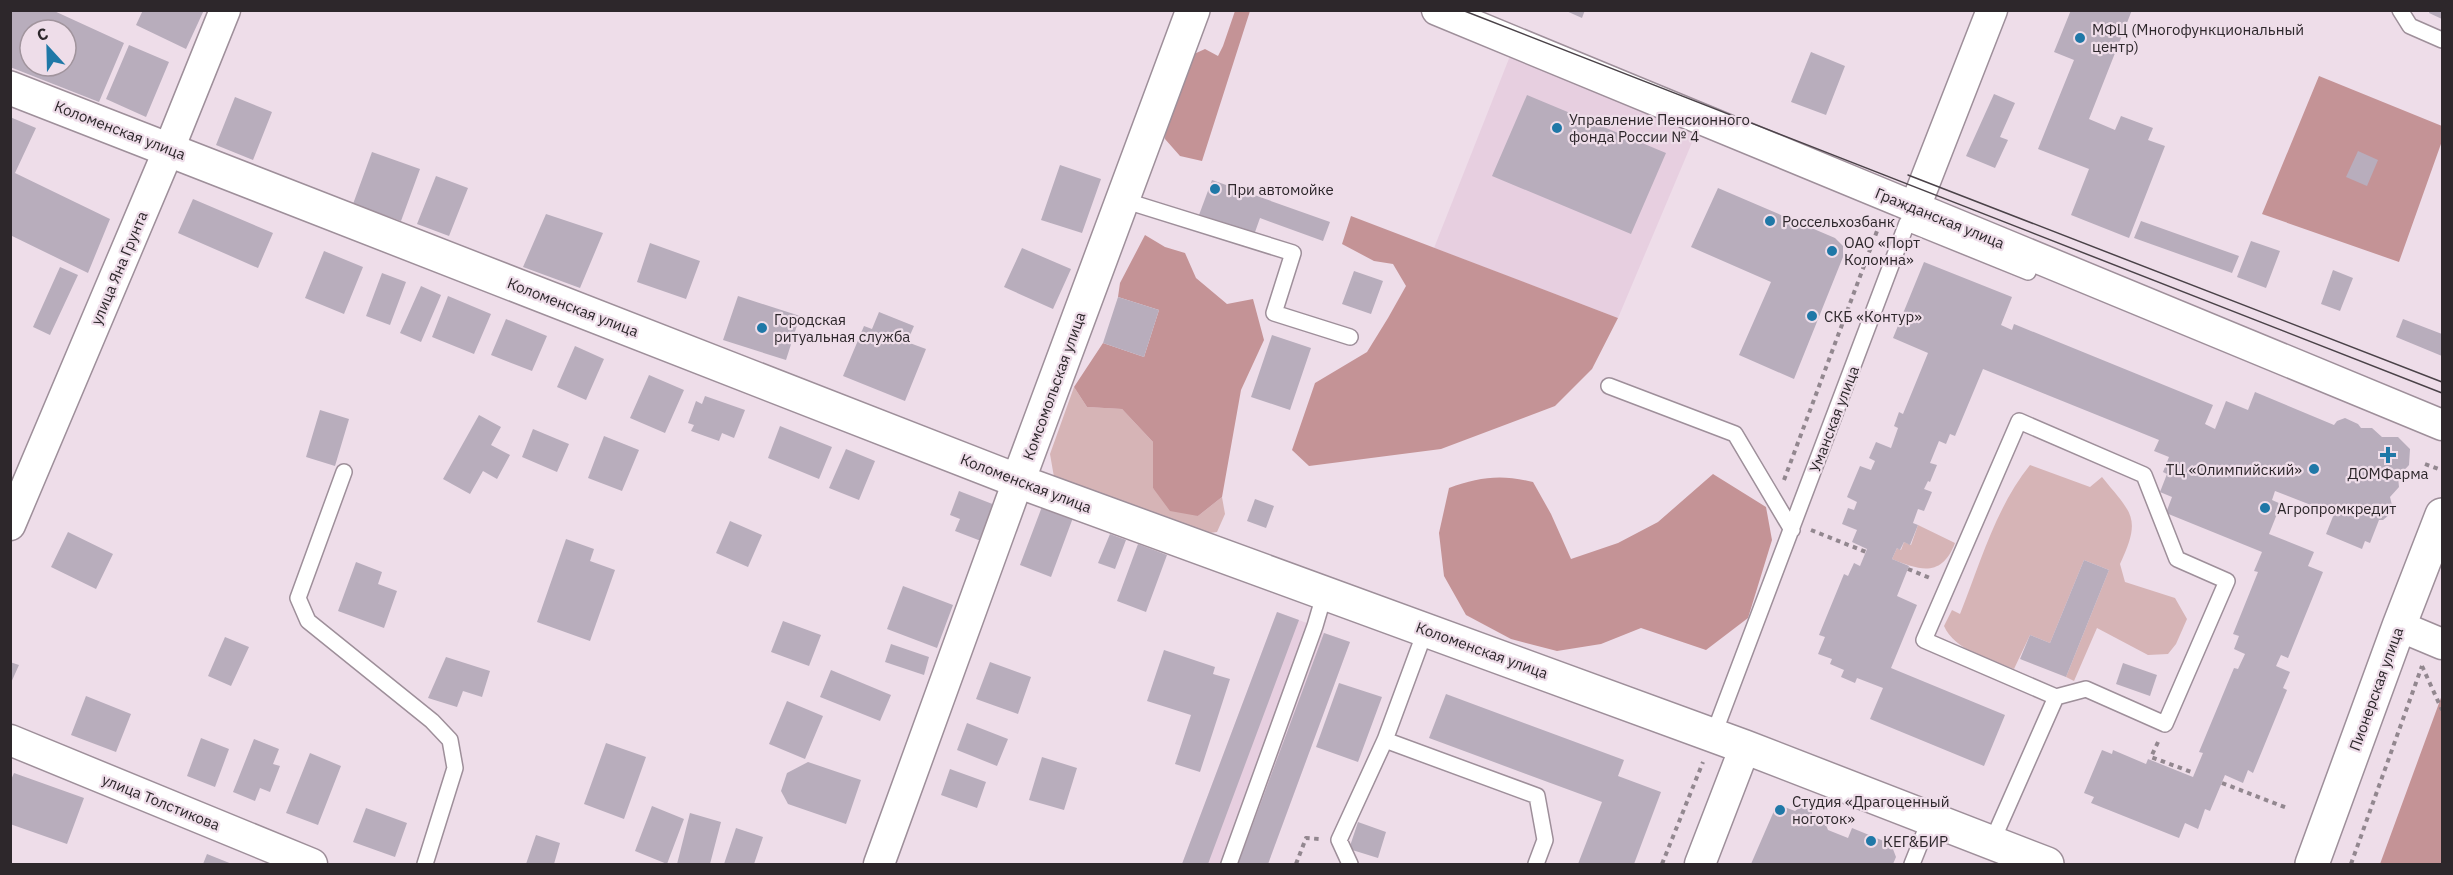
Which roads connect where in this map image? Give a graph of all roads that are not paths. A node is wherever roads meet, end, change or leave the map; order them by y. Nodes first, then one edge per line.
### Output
1 (225, 10) edge
2 (1193, 10) edge
3 (1437, 10) edge
4 (1992, 10) edge
5 (2400, 10) edge
6 (2416, 10) edge
7 (2410, 26) junction
8 (2442, 40) edge
9 (10, 88) edge
10 (169, 149) junction
11 (1123, 200) junction
12 (1902, 202) junction
13 (2028, 272) dead end
14 (1350, 337) dead end
15 (1609, 386) dead end
16 (2442, 425) edge
17 (344, 472) dead end
18 (1018, 481) junction
19 (2442, 515) edge
20 (10, 525) edge
21 (1793, 527) junction
22 (1325, 592) junction
23 (2399, 626) junction
24 (1426, 629) junction
25 (2442, 644) edge
26 (2056, 697) junction
27 (1713, 736) junction
28 (10, 740) edge
29 (1385, 740) junction
30 (1745, 747) junction
31 (1930, 819) junction
32 (1991, 844) junction
33 (312, 864) edge
34 (425, 864) edge
35 (879, 864) edge
36 (1228, 864) edge
37 (1350, 864) edge
38 (1536, 864) edge
39 (1700, 864) edge
40 (1912, 864) edge
41 (2047, 864) edge
42 (2312, 864) edge

1 - 10 street, улица Яна Грунта
2 - 11 street, Комсомольская улица
3 - 12 street, Гражданская улица
4 - 12 street
5 - 7 lane
6 - 7 lane
7 - 8 lane
9 - 10 street, Коломенская улица
10 - 18 street, Коломенская улица
10 - 20 street, улица Яна Грунта
11 - 14 lane
11 - 18 street, Комсомольская улица
12 - 16 street, Гражданская улица
13 - 21 lane, Уманская улица
15 - 21 lane
17 - 34 lane
18 - 22 street, Коломенская улица
18 - 35 street, Комсомольская улица
19 - 23 street, Пионерская улица
21 - 27 lane, Уманская улица
22 - 24 street, Коломенская улица
22 - 36 lane
23 - 25 street
23 - 42 street, Пионерская улица
24 - 27 street, Коломенская улица
24 - 29 lane
26 - 26 lane
26 - 32 lane
27 - 30 street, Коломенская улица
28 - 33 street, улица Толстикова
29 - 37 lane
29 - 38 lane
30 - 31 street, Коломенская улица
30 - 39 street
31 - 32 street, Коломенская улица
31 - 40 lane
32 - 41 street, Коломенская улица

